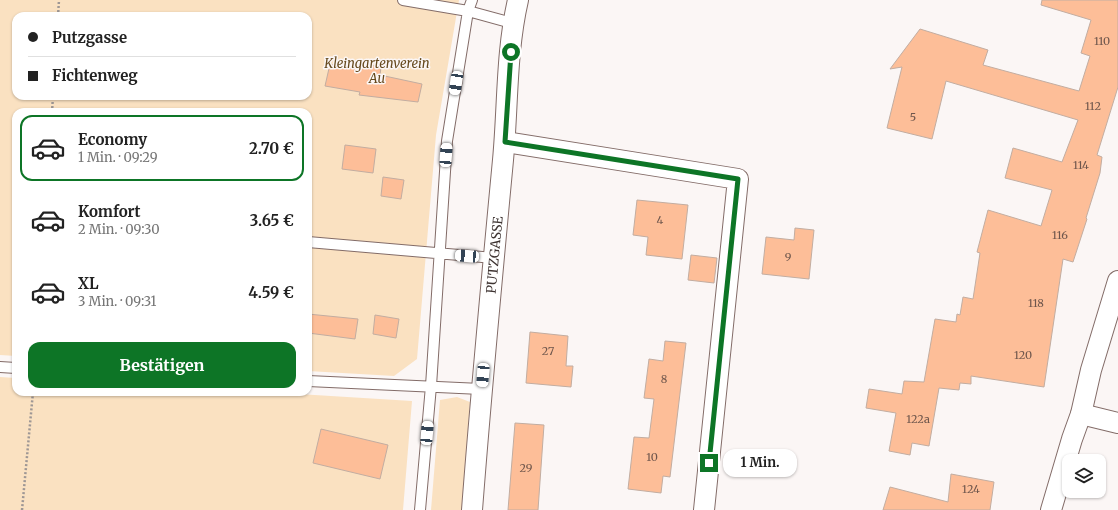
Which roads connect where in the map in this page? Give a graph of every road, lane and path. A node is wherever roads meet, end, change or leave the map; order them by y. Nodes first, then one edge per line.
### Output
1 (59, 0) edge
2 (403, 0) edge
3 (472, 0) edge
4 (518, 0) edge
5 (468, 11) junction
6 (58, 12) edge
7 (512, 23) junction
8 (505, 142) junction
9 (312, 242) edge
10 (440, 254) junction
11 (494, 258) junction
12 (1118, 281) edge
13 (0, 367) edge
14 (12, 368) edge
15 (312, 381) edge
16 (431, 386) junction
17 (481, 389) junction
18 (32, 396) edge
19 (1081, 414) junction
20 (1118, 423) edge
21 (1055, 509) edge
22 (22, 510) edge
23 (420, 510) edge
24 (472, 510) edge
25 (704, 510) edge

1 - 6 path
2 - 5 lane
3 - 5 lane
4 - 7 street, PUTZGASSE
5 - 7 lane
5 - 10 lane
7 - 8 street, PUTZGASSE
8 - 11 street, PUTZGASSE
8 - 25 street
9 - 10 lane
10 - 11 lane
10 - 16 lane
11 - 17 street, PUTZGASSE
12 - 19 street
13 - 14 lane
15 - 16 lane
16 - 17 lane
16 - 23 lane
17 - 24 street, PUTZGASSE
18 - 22 path
19 - 20 street
19 - 21 street

